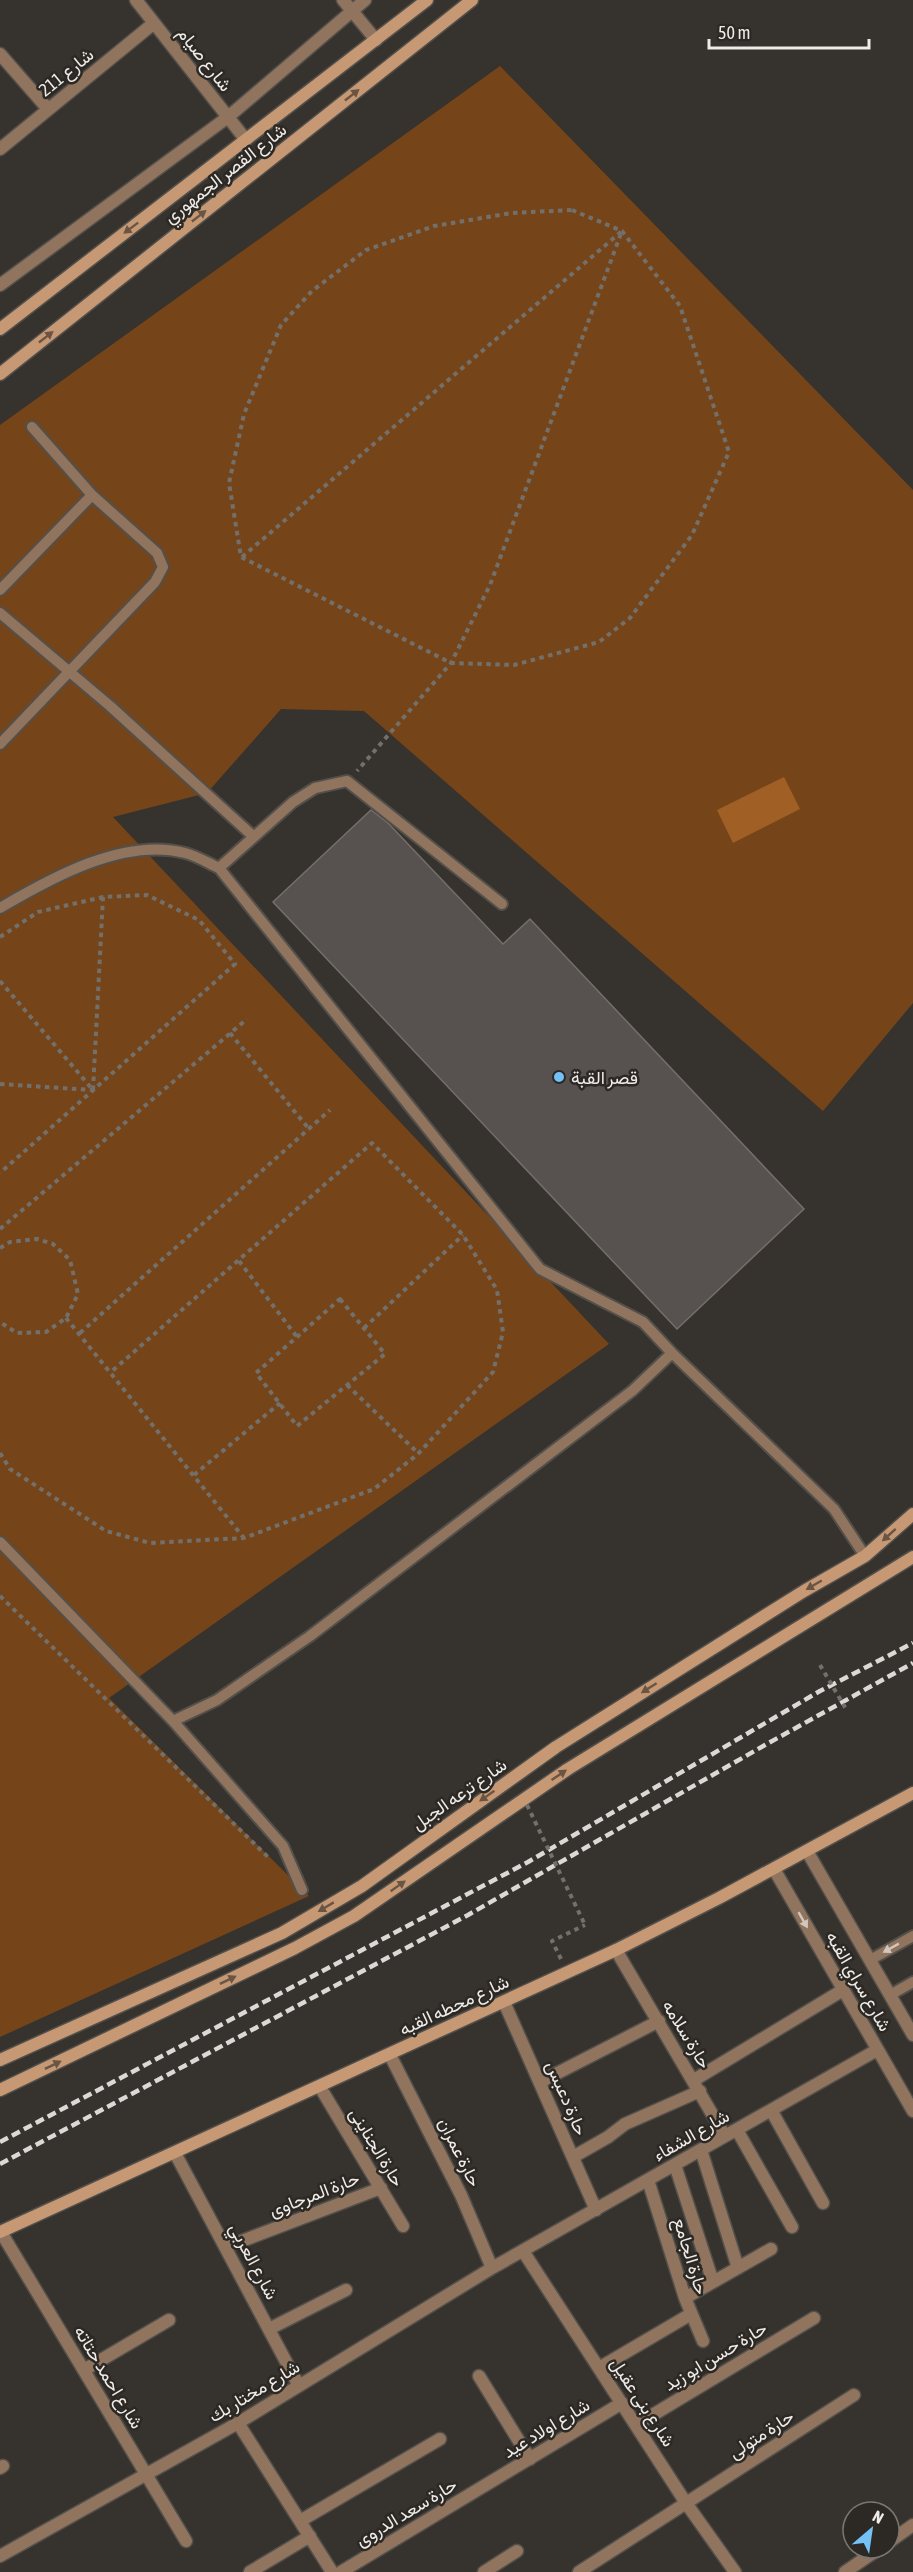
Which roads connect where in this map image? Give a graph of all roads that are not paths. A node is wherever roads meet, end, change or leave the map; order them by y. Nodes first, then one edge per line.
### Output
1 (136, 0) edge
2 (343, 0) edge
3 (365, 0) edge
4 (427, 0) edge
5 (472, 0) edge
6 (352, 11) junction
7 (154, 23) junction
8 (376, 40) junction
9 (0, 54) edge
10 (48, 110) junction
11 (228, 117) junction
12 (246, 140) junction
13 (0, 149) edge
14 (0, 285) edge
15 (0, 328) edge
16 (0, 374) edge
17 (32, 427) dead end
18 (92, 495) junction
19 (0, 590) edge
20 (0, 613) edge
21 (70, 672) junction
22 (1, 740) edge
23 (254, 837) junction
24 (219, 868) junction
25 (502, 904) dead end
26 (0, 908) edge
27 (672, 1353) junction
28 (913, 1514) edge
29 (0, 1542) edge
30 (913, 1547) edge
31 (865, 1556) junction
32 (913, 1557) edge
33 (879, 1576) junction
34 (173, 1721) junction
35 (913, 1793) edge
36 (807, 1851) junction
37 (774, 1869) junction
38 (302, 1890) dead end
39 (913, 1936) edge
40 (616, 1950) junction
41 (870, 1960) junction
42 (913, 1982) edge
43 (843, 1990) junction
44 (890, 1995) junction
45 (504, 2002) junction
46 (659, 2021) junction
47 (913, 2035) edge
48 (877, 2050) junction
49 (390, 2055) junction
50 (0, 2060) edge
51 (540, 2082) junction
52 (697, 2086) junction
53 (320, 2087) junction
54 (0, 2090) edge
55 (771, 2110) junction
56 (913, 2111) edge
57 (737, 2130) junction
58 (725, 2136) junction
59 (701, 2150) junction
60 (175, 2153) junction
61 (573, 2157) junction
62 (675, 2165) junction
63 (648, 2180) junction
64 (381, 2188) junction
65 (824, 2203) dead end
66 (596, 2210) junction
67 (404, 2226) dead end
68 (792, 2227) dead end
69 (1, 2232) edge
70 (226, 2247) junction
71 (771, 2249) dead end
72 (523, 2251) junction
73 (492, 2268) junction
74 (738, 2268) junction
75 (713, 2282) junction
76 (346, 2289) dead end
77 (685, 2298) junction
78 (691, 2314) junction
79 (813, 2318) dead end
80 (169, 2320) dead end
81 (269, 2329) junction
82 (703, 2341) dead end
83 (599, 2368) junction
84 (84, 2370) junction
85 (479, 2376) dead end
86 (299, 2386) junction
87 (854, 2395) dead end
88 (622, 2403) junction
89 (238, 2423) junction
90 (636, 2425) junction
91 (440, 2439) dead end
92 (530, 2458) junction
93 (146, 2474) junction
94 (489, 2483) joint
95 (687, 2503) junction
96 (300, 2521) junction
97 (310, 2536) junction
98 (186, 2541) dead end
99 (517, 2551) dead end
100 (0, 2556) edge
101 (862, 2560) edge
102 (250, 2572) edge
103 (332, 2572) edge
104 (341, 2572) edge
105 (484, 2572) edge
106 (579, 2572) edge
107 (735, 2572) edge
108 (845, 2572) edge

1 - 7 street, شارع صيام
2 - 6 street
3 - 6 street
4 - 8 main road, شارع القصر الجمهوري
16 -> 5 main road, شارع القصر الجمهوري
6 - 8 street
6 - 11 street
7 - 10 street, شارع 211
7 - 11 street, شارع صيام
8 - 12 main road, شارع القصر الجمهوري
9 - 10 street
10 - 13 street, شارع 211
11 - 12 street, شارع صيام
11 - 14 street
12 -> 15 main road, شارع القصر الجمهوري
17 - 18 lane
18 - 19 lane
18 - 21 lane
20 - 21 lane
21 - 22 lane
21 - 23 lane
23 - 24 lane
23 - 25 lane
24 - 26 lane
24 - 27 lane
27 - 31 lane
27 - 34 lane
28 -> 31 main road, شارع ترعه الجبل
29 - 34 lane
30 - 33 main road
31 -> 50 main road, شارع ترعه الجبل
32 - 33 main road
54 -> 33 main road
34 - 38 lane
35 - 36 main road, شارع محطه القبه
36 - 37 main road, شارع محطه القبه
36 - 41 street, شارع سراي القبه
37 - 40 main road, شارع محطه القبه
37 -> 43 street, شارع سراي القبه
39 -> 41 lane
40 - 45 main road, شارع محطه القبه
40 - 46 street, حارة سلامه
41 - 44 street, شارع سراي القبه
42 - 44 lane
43 - 48 street, شارع سراي القبه
43 - 52 street
44 - 47 street, شارع سراي القبه
45 - 49 main road, شارع محطه القبه
45 - 51 street, حارة دعبس
46 - 51 street
46 - 52 street, حارة سلامه
48 - 55 street, شارع الشفاء
48 - 56 street, شارع سراي القبه
49 - 53 main road, شارع محطه القبه
49 - 73 street, حارة عمران
51 - 61 street, حارة دعبس
52 - 58 street, حارة سلامه
52 - 61 street
53 - 60 main road, شارع محطه القبه
53 - 64 street, حارة الجناينى
55 - 57 street, شارع الشفاء
55 - 65 street
57 - 58 street, شارع الشفاء
57 - 68 street
58 - 59 street, شارع الشفاء
59 - 62 street, شارع الشفاء
59 - 74 street
60 - 69 main road, شارع محطه القبه
60 - 70 street, شارع العربي
61 - 66 street, حارة دعبس
62 - 63 street, شارع الشفاء
62 - 75 street
63 - 66 street, شارع الشفاء
63 - 77 street, حارة الجامع
64 - 67 street, حارة الجناينى
64 - 70 street, حارة المرجاوى
66 - 72 street, شارع الشفاء
69 - 84 street, شارع احمد حتاته
70 - 81 street, شارع العربي
71 - 74 street
72 - 73 street, شارع مختار بك
72 - 83 street, شارع بنى عقيل
73 - 86 street, شارع مختار بك
74 - 75 street
75 - 77 street
76 - 81 street
77 - 78 street, حارة الجامع
78 - 82 street, حارة الجامع
78 - 83 street
79 - 90 street, حارة حسن ابو زيد
80 - 84 street
81 - 86 street, شارع العربي
83 - 88 street, شارع بنى عقيل
84 - 93 street, شارع احمد حتاته
85 - 92 street
86 - 89 street, شارع مختار بك
87 - 95 street, حارة متولى
88 - 90 street, شارع بنى عقيل
88 - 92 street, شارع اولاد عيد
89 - 93 street, شارع مختار بك
89 - 96 street
90 - 95 street, شارع بنى عقيل
91 - 96 street
92 - 94 street, شارع اولاد عيد
93 - 98 street, شارع احمد حتاته
93 - 100 street, شارع مختار بك
94 - 104 street, حارة سعد الدروى
95 - 106 street, حارة متولى
95 - 107 street, شارع بنى عقيل
96 - 97 street
97 - 102 street
97 - 103 street
99 - 105 street
101 - 108 street

